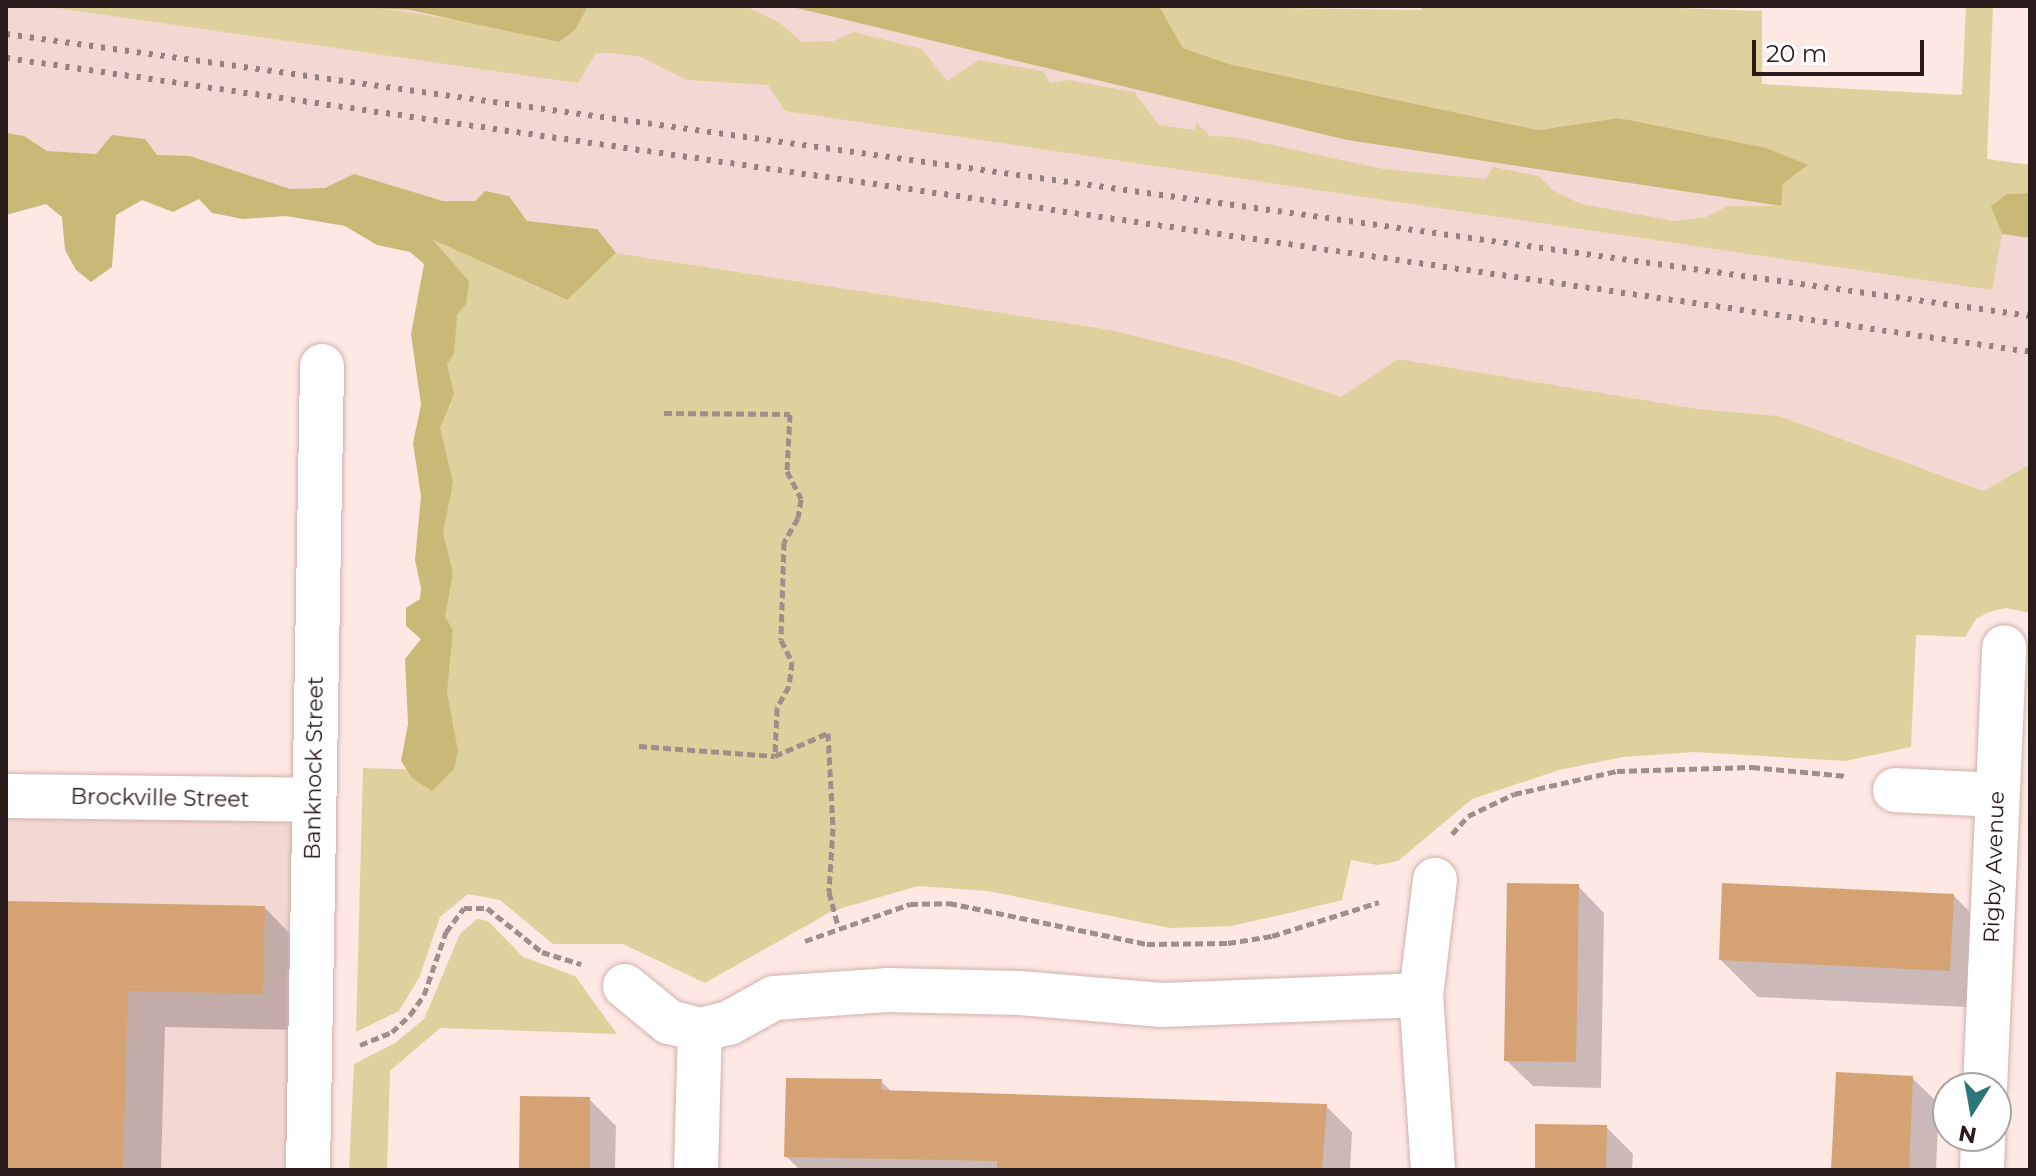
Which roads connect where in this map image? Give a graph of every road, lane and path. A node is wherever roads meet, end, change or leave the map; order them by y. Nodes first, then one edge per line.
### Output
1 (322, 366) dead end
2 (664, 413) dead end
3 (2004, 647) dead end
4 (639, 746) dead end
5 (775, 756) junction
6 (1895, 790) joint
7 (1997, 795) junction
8 (6, 796) edge
9 (313, 800) junction
10 (1435, 880) junction
11 (838, 926) junction
12 (625, 986) joint
13 (1421, 995) junction
14 (774, 998) junction
15 (700, 1030) junction
16 (311, 1050) junction
17 (1986, 1072) edge
18 (308, 1170) edge
19 (696, 1170) edge
20 (1433, 1170) edge

1 - 9 street, Banknock Street
2 - 5 path
3 - 7 street, Rigby Avenue
4 - 5 path
5 - 11 path
6 - 7 street
6 - 10 path
7 - 17 street, Rigby Avenue
8 - 9 street, Brockville Street
9 - 16 street, Banknock Street
10 - 11 path
10 - 13 street
11 - 14 path
12 - 15 street
12 - 16 path
13 - 14 street
13 - 20 street
14 - 15 street
15 - 19 street
16 - 18 street, Banknock Street

